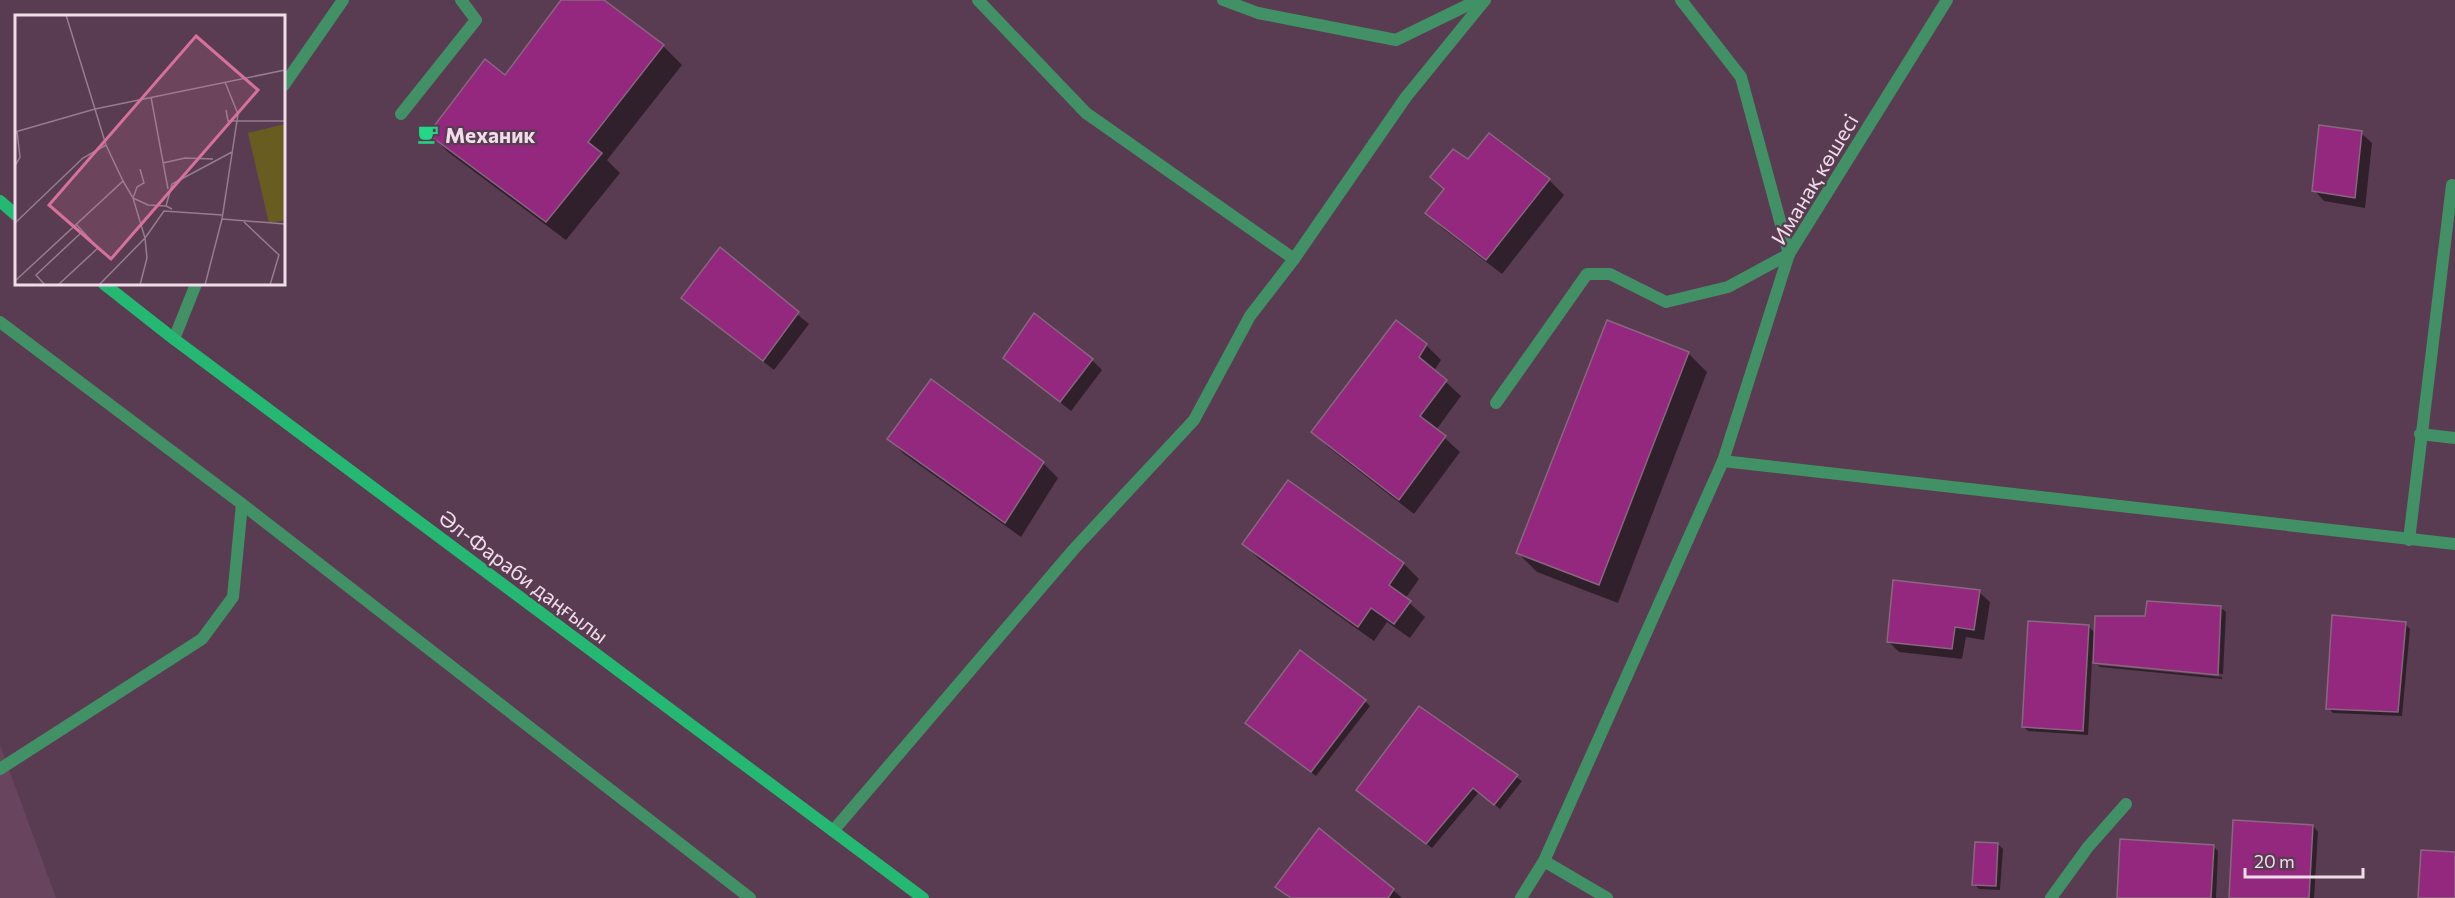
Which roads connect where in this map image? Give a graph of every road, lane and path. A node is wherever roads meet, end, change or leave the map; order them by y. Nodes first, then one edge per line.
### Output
1 (343, 0) edge
2 (461, 0) edge
3 (978, 0) edge
4 (1223, 0) edge
5 (1478, 0) edge
6 (1485, 0) edge
7 (1682, 0) edge
8 (1947, 0) edge
9 (285, 84) edge
10 (401, 114) dead end
11 (2455, 186) edge
12 (0, 201) edge
13 (15, 213) edge
14 (1789, 254) junction
15 (1294, 259) junction
16 (105, 285) edge
17 (196, 285) edge
18 (0, 322) edge
19 (174, 339) junction
20 (1496, 403) dead end
21 (2420, 435) junction
22 (2455, 438) edge
23 (1723, 461) junction
24 (243, 504) junction
25 (2409, 540) junction
26 (2455, 544) edge
27 (0, 769) edge
28 (2126, 804) dead end
29 (833, 831) junction
30 (1544, 861) junction
31 (750, 898) edge
32 (923, 898) edge
33 (1521, 898) edge
34 (1607, 898) edge
35 (2051, 898) edge

1 - 9 street
2 - 10 street
3 - 15 street
4 - 5 street
6 - 15 street
7 - 14 street
8 - 14 street, Иманақ көшесі
11 - 21 street
12 - 13 main road
14 - 20 street
14 - 23 street, Иманақ көшесі
15 - 29 street
16 - 19 main road, Әл-Фараби даңғылы
17 - 19 street
18 - 24 street
19 - 29 main road, Әл-Фараби даңғылы
21 - 22 street
21 - 25 street
23 - 25 street
23 - 30 street, Иманақ көшесі
24 - 27 street
24 - 31 street
25 - 26 street
28 - 35 street
29 - 32 main road, Әл-Фараби даңғылы
30 - 33 street, Иманақ көшесі
30 - 34 street

